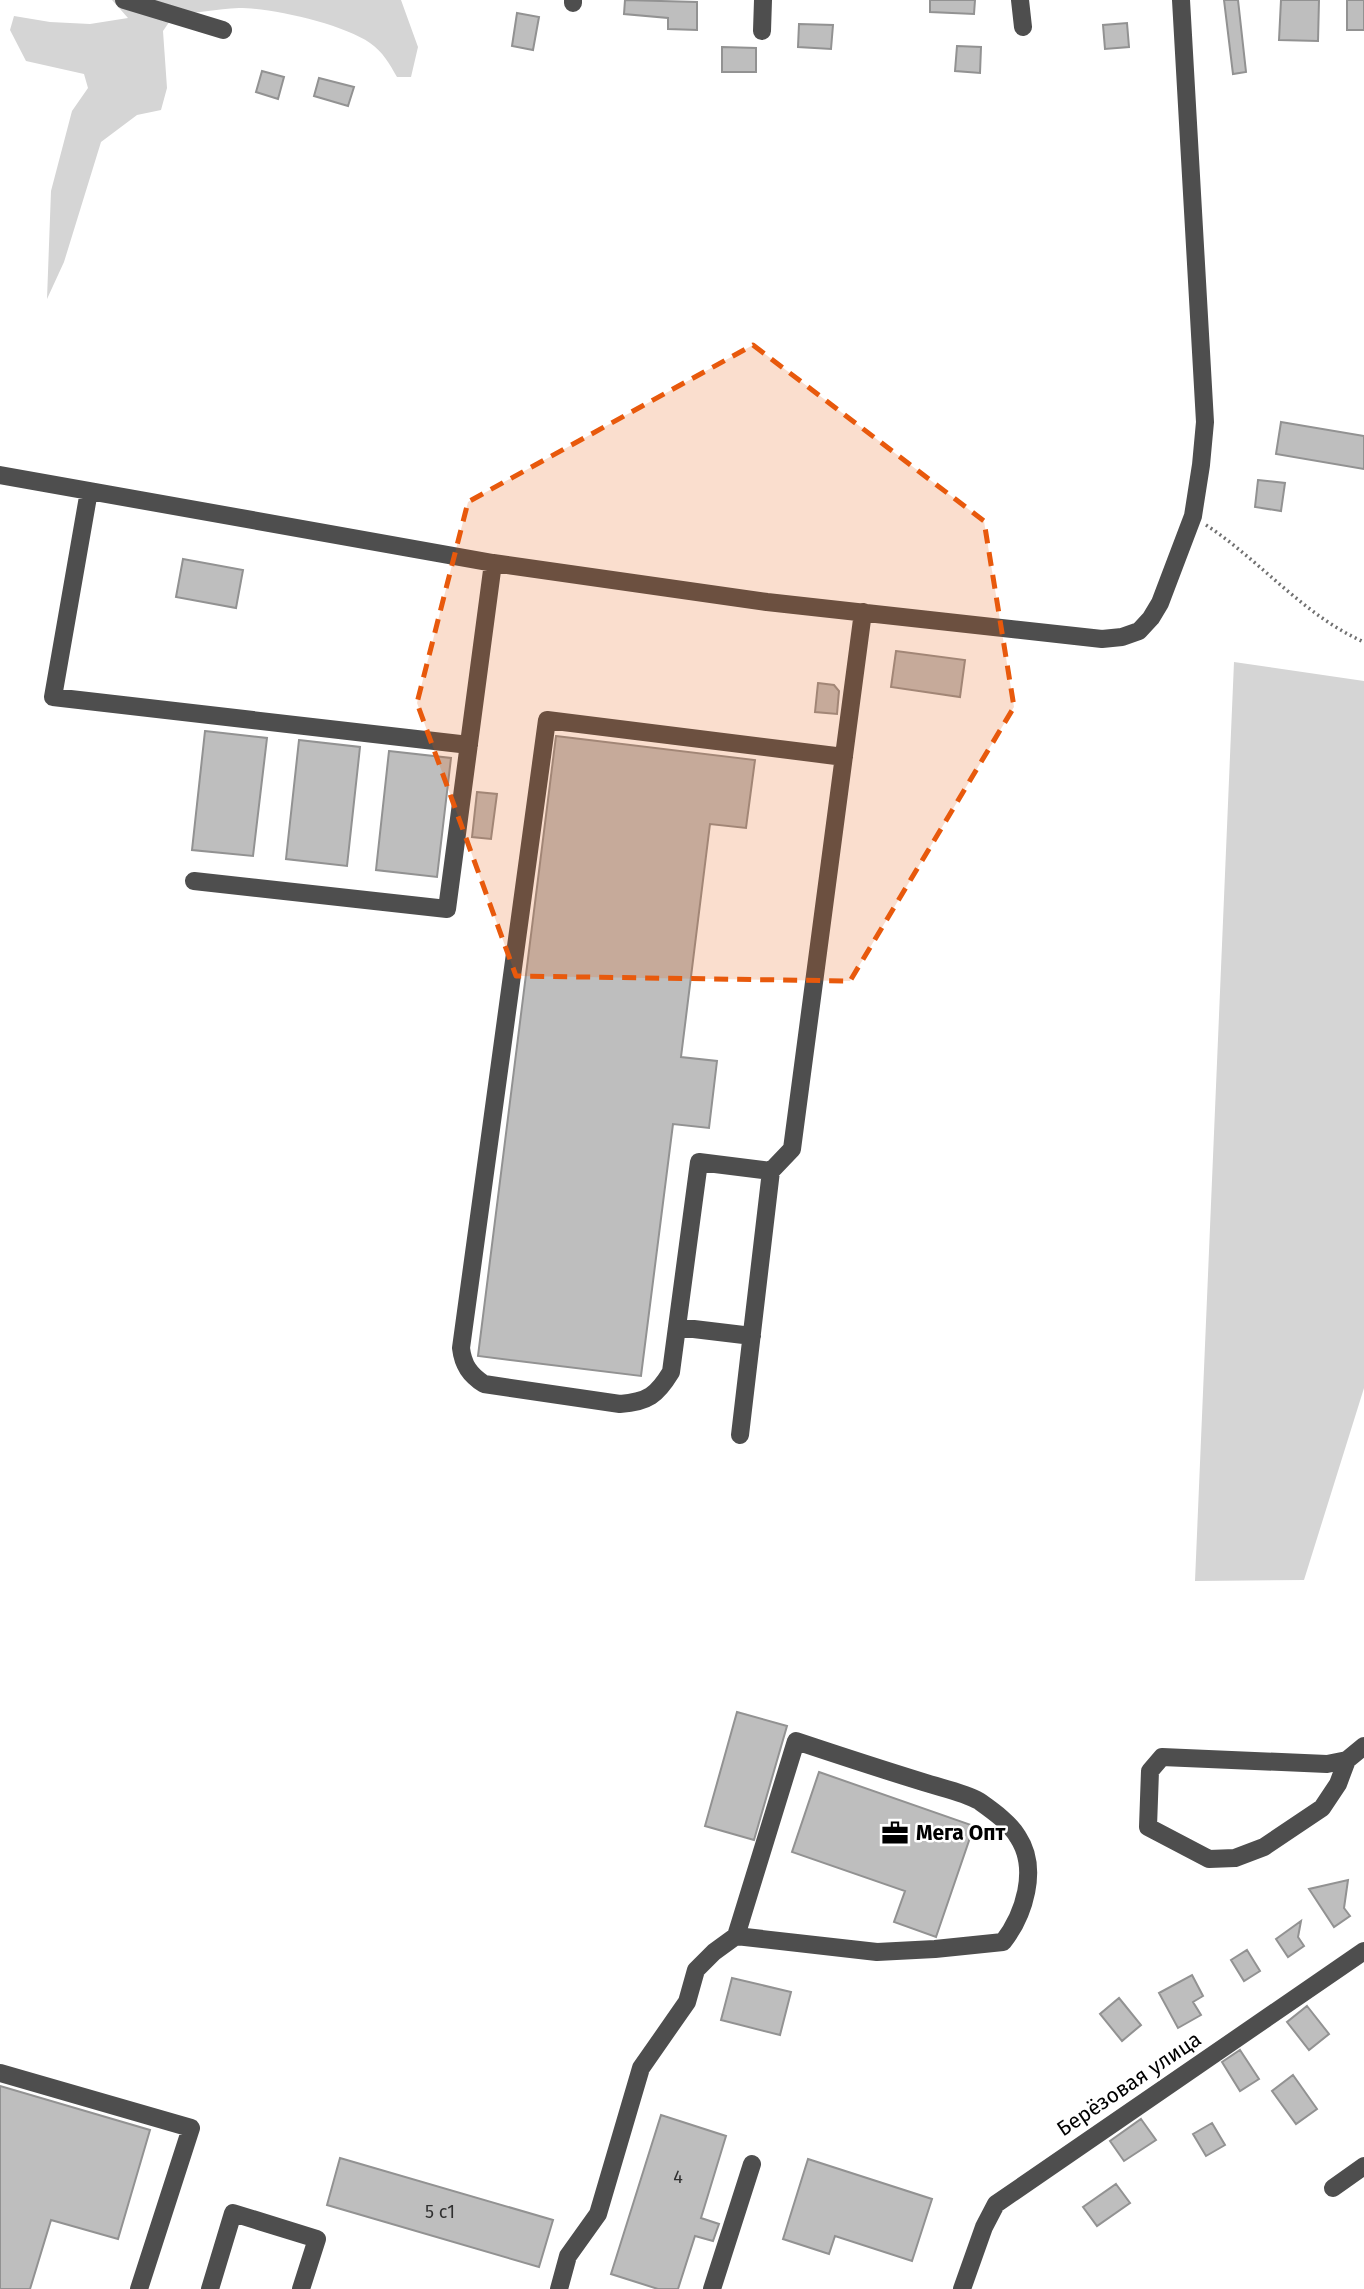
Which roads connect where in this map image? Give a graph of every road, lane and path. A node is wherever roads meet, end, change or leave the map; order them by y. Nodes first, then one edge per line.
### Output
1 (124, 0) edge
2 (763, 0) edge
3 (1020, 0) edge
4 (1181, 0) edge
5 (1023, 27) dead end
6 (223, 30) dead end
7 (762, 31) dead end
8 (0, 475) edge
9 (89, 491) junction
10 (1193, 516) junction
11 (493, 563) junction
12 (863, 612) junction
13 (1364, 642) edge
14 (469, 745) junction
15 (844, 757) junction
16 (194, 881) dead end
17 (771, 1171) junction
18 (677, 1327) junction
19 (751, 1336) junction
20 (740, 1435) dead end
21 (1364, 1746) edge
22 (1347, 1760) junction
23 (736, 1936) junction
24 (1364, 1951) edge
25 (0, 2073) edge
26 (752, 2164) dead end
27 (1364, 2166) edge
28 (1333, 2188) dead end
29 (139, 2289) edge
30 (210, 2289) edge
31 (300, 2289) edge
32 (559, 2289) edge
33 (712, 2289) edge
34 (962, 2289) edge

1 - 6 street
2 - 7 street
3 - 5 street
4 - 10 street
8 - 9 street
9 - 11 street
9 - 14 street
10 - 12 street
10 - 13 path
11 - 12 street
11 - 14 street
12 - 15 street
14 - 16 street
15 - 17 street
15 - 18 street
17 - 18 street
17 - 19 street
18 - 19 street
19 - 20 street
21 - 22 street
22 - 22 street
23 - 23 street
23 - 32 street
24 - 34 street, Берёзовая улица
25 - 29 street
26 - 33 street
27 - 28 street
30 - 31 street

